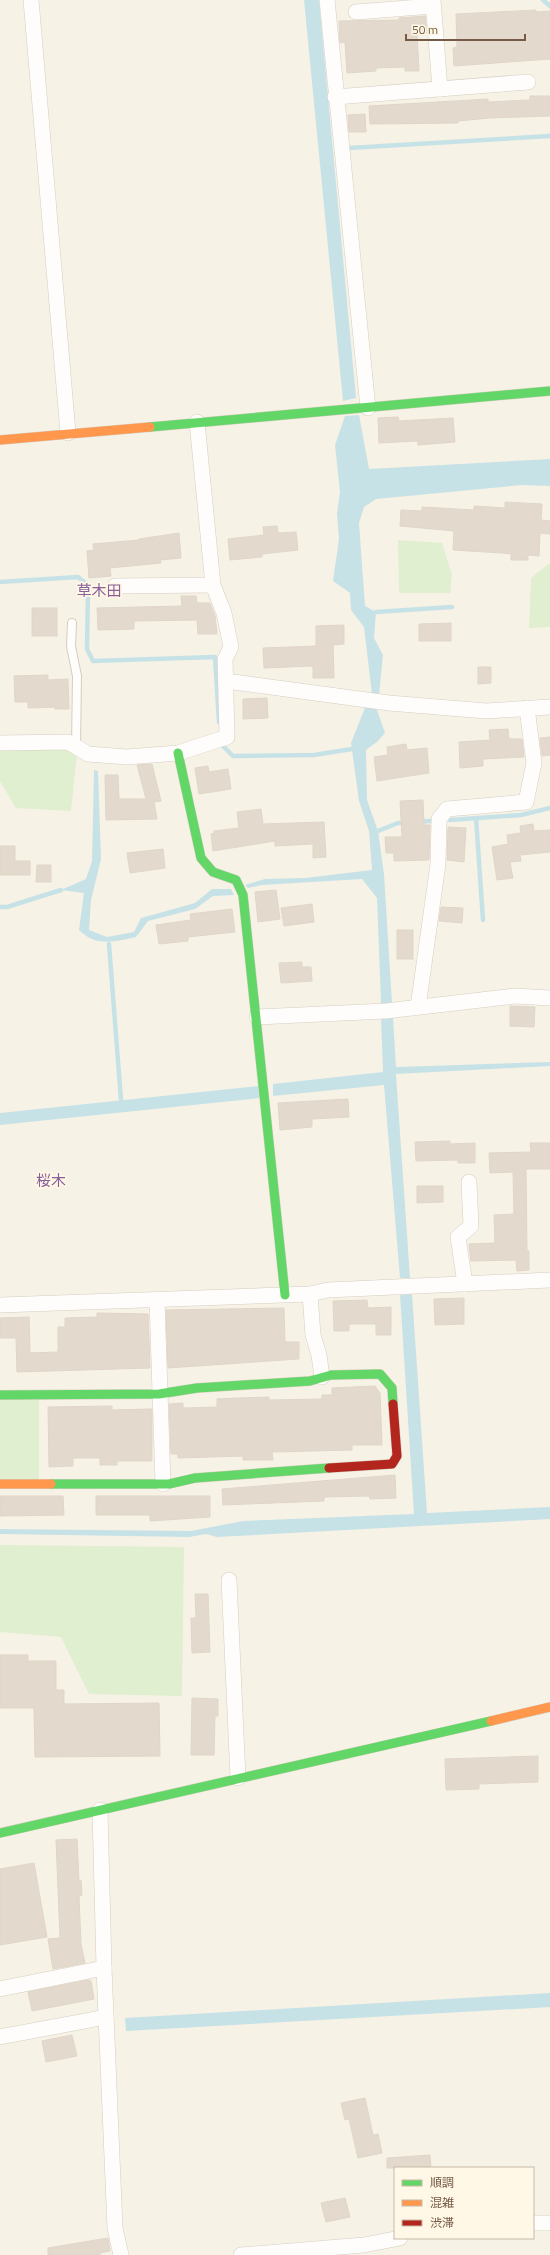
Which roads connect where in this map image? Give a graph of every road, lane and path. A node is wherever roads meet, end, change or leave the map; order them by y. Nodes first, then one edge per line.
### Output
1 (31, 0) edge
2 (327, 0) edge
3 (433, 3) edge
4 (356, 12) dead end
5 (528, 82) dead end
6 (440, 89) junction
7 (335, 97) junction
8 (550, 391) edge
9 (368, 408) junction
10 (197, 422) junction
11 (68, 433) junction
12 (0, 440) edge
13 (213, 585) junction
14 (115, 586) dead end
15 (72, 623) dead end
16 (226, 681) junction
17 (550, 707) edge
18 (526, 708) junction
19 (0, 743) edge
20 (76, 747) junction
21 (178, 753) junction
22 (550, 998) edge
23 (418, 1007) junction
24 (257, 1017) junction
25 (469, 1182) dead end
26 (550, 1280) edge
27 (465, 1284) junction
28 (310, 1294) junction
29 (285, 1295) junction
30 (157, 1300) junction
31 (0, 1305) edge
32 (322, 1377) junction
33 (159, 1394) junction
34 (0, 1395) edge
35 (0, 1484) edge
36 (163, 1484) junction
37 (229, 1580) dead end
38 (550, 1707) edge
39 (238, 1778) junction
40 (100, 1810) junction
41 (0, 1833) edge
42 (104, 1968) junction
43 (0, 1989) edge
44 (106, 2017) junction
45 (0, 2037) edge
46 (534, 2223) edge
47 (550, 2223) edge
48 (395, 2239) edge
49 (121, 2255) edge
50 (241, 2255) edge

1 - 11 street
2 - 7 street
3 - 4 street
3 - 6 street
5 - 6 street
6 - 7 street
7 - 9 street
8 - 9 street
9 - 10 street
10 - 11 street
10 - 13 street
11 - 12 street
13 - 14 street
13 - 16 street
15 - 20 lane
16 - 18 street
16 - 21 street
17 - 18 street
18 - 23 street
19 - 20 street
20 - 21 street
21 - 24 street
22 - 23 street
23 - 24 street
24 - 29 street
25 - 27 street
26 - 27 street
27 - 28 street
28 - 29 street
28 - 32 street
29 - 30 street
30 - 31 street
30 - 33 street
32 - 33 street
32 - 36 street
33 - 34 street
33 - 36 street
35 - 36 street
37 - 39 street
38 - 39 street
39 - 40 street
40 - 41 street
40 - 42 street
42 - 43 street
42 - 44 street
44 - 45 street
44 - 49 street
46 - 47 street
48 - 50 street

